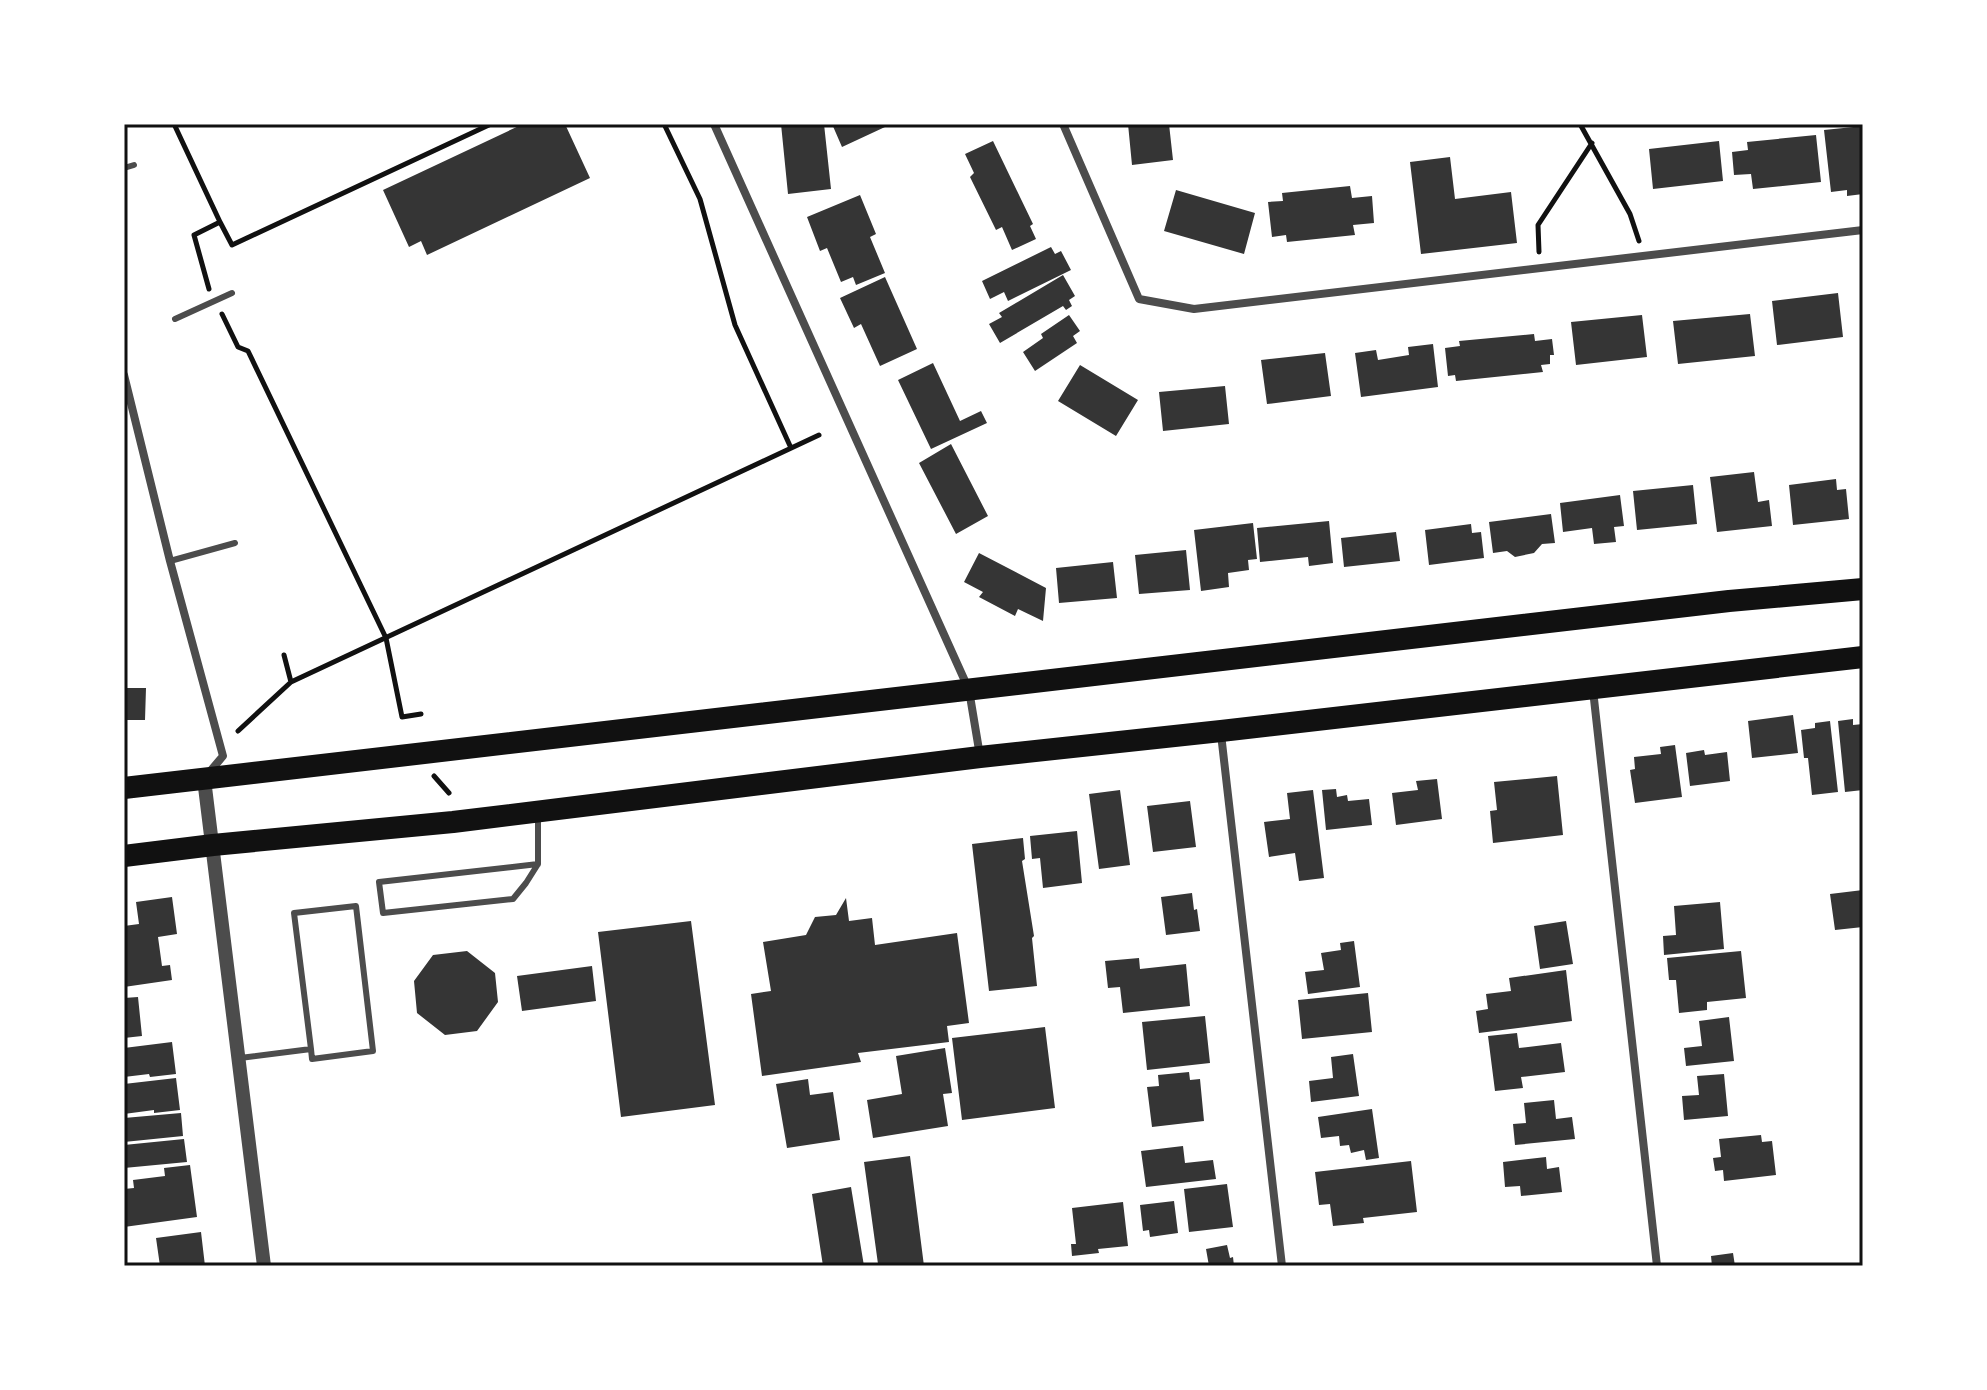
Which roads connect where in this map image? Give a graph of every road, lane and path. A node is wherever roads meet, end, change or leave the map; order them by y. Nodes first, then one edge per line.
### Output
1 (174, 124) edge
2 (491, 124) edge
3 (664, 124) edge
4 (714, 124) edge
5 (1063, 124) edge
6 (1580, 124) edge
7 (1592, 143) junction
8 (134, 165) dead end
9 (124, 168) edge
10 (220, 222) junction
11 (1863, 230) edge
12 (1639, 241) dead end
13 (1539, 252) dead end
14 (209, 290) dead end
15 (232, 293) dead end
16 (222, 314) dead end
17 (175, 319) dead end
18 (124, 375) edge
19 (137, 422) junction
20 (124, 424) edge
21 (819, 435) dead end
22 (791, 448) junction
23 (235, 543) dead end
24 (170, 561) junction
25 (1863, 589) edge
26 (386, 638) junction
27 (284, 655) dead end
28 (1863, 657) edge
29 (291, 682) junction
30 (1593, 688) junction
31 (969, 690) junction
32 (421, 714) dead end
33 (238, 731) dead end
34 (1221, 731) junction
35 (980, 757) junction
36 (430, 771) dead end
37 (204, 779) junction
38 (124, 788) edge
39 (449, 793) dead end
40 (538, 811) junction
41 (213, 845) junction
42 (124, 856) edge
43 (538, 864) junction
44 (311, 1049) junction
45 (240, 1058) junction
46 (264, 1266) edge
47 (1282, 1266) edge
48 (1657, 1266) edge

1 - 10 path
2 - 10 path
3 - 22 path
4 - 31 street
5 - 11 street
6 - 7 path
7 - 12 path
7 - 13 path
8 - 9 lane
10 - 14 path
15 - 17 lane
16 - 26 path
18 - 19 street
19 - 20 street
19 - 24 street
21 - 22 path
22 - 26 path
23 - 24 lane
24 - 37 street
25 - 31 highway
26 - 29 path
26 - 32 path
27 - 29 path
28 - 30 highway
29 - 33 path
30 - 34 highway
30 - 48 street
31 - 35 street
31 - 37 highway
34 - 35 highway
34 - 47 street
35 - 40 highway
36 - 39 path
37 - 38 highway
37 - 41 street
40 - 41 highway
40 - 43 lane
41 - 42 highway
41 - 45 street
43 - 43 lane
44 - 44 lane
44 - 45 lane
45 - 46 street

